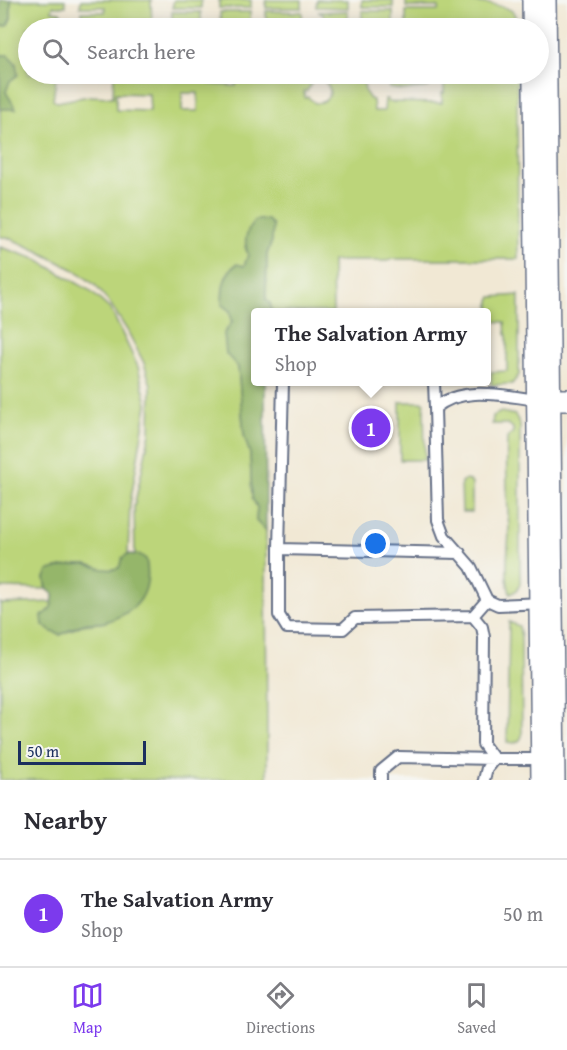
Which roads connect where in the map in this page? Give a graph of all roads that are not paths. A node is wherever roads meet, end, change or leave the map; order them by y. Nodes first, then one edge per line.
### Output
1 (539, 0) edge
2 (540, 18) edge
3 (542, 84) edge
4 (283, 386) edge
5 (434, 386) edge
6 (555, 400) edge
7 (435, 408) junction
8 (279, 549) junction
9 (460, 553) junction
10 (487, 600) junction
11 (546, 603) junction
12 (473, 616) junction
13 (494, 759) junction
14 (554, 766) edge
15 (381, 780) edge
16 (484, 780) edge

1 - 2 main road
3 - 6 main road
4 - 8 lane
5 - 7 lane
6 - 7 lane
6 - 11 main road
7 - 9 lane
8 - 9 lane
8 - 12 lane
9 - 10 lane
10 - 11 lane
10 - 12 lane
11 - 14 main road
12 - 13 lane
13 - 14 lane
13 - 15 lane
13 - 16 lane

